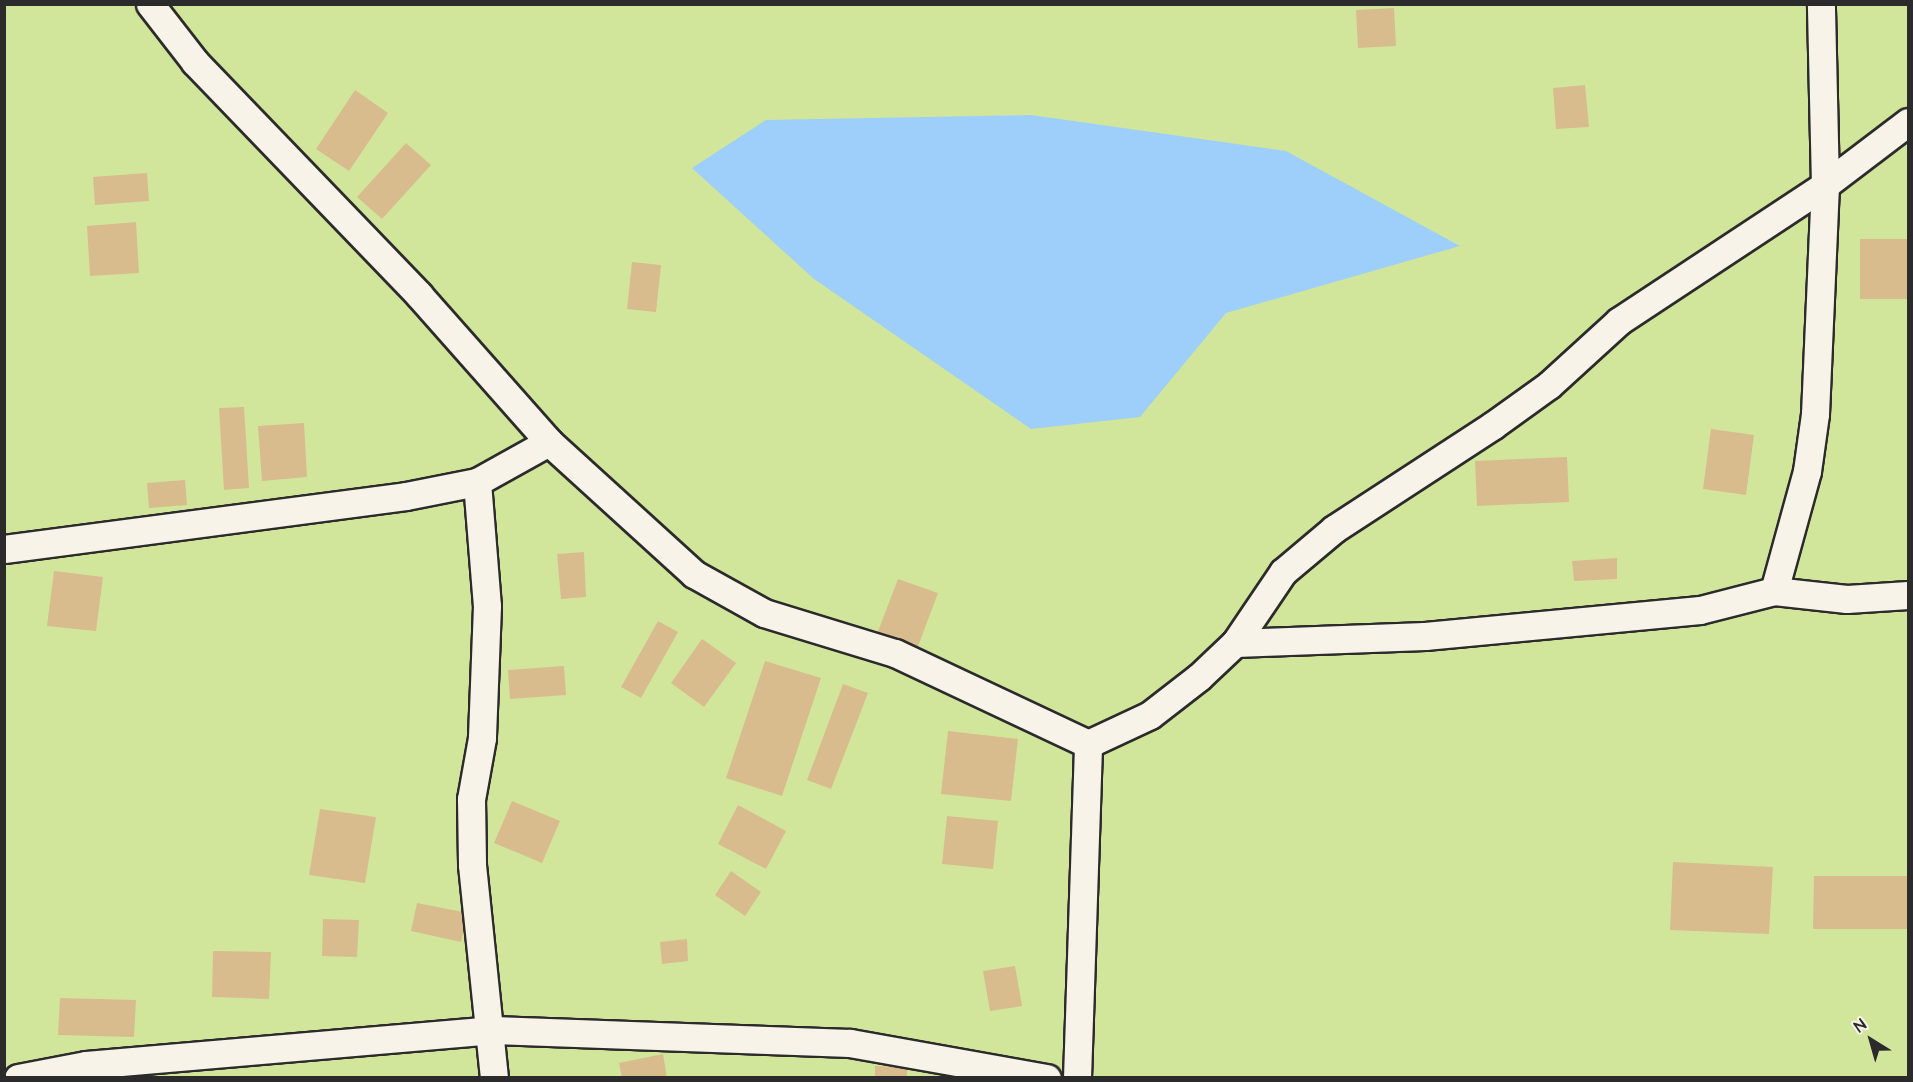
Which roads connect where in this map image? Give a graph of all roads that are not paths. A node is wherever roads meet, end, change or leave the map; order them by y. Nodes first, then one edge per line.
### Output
1 (150, 4) edge
2 (1821, 4) edge
3 (1908, 122) edge
4 (1825, 185) junction
5 (549, 442) junction
6 (477, 482) junction
7 (4, 549) edge
8 (1774, 591) junction
9 (1908, 595) edge
10 (1235, 643) junction
11 (1088, 744) junction
12 (494, 1030) junction
13 (18, 1077) edge
14 (494, 1077) edge
15 (1047, 1077) edge
16 (1077, 1077) edge

1 - 5 street
2 - 4 street
3 - 4 street
4 - 8 street
4 - 10 street
5 - 6 street
5 - 11 street
6 - 7 street
6 - 12 street
8 - 9 street
8 - 10 street
10 - 11 street
11 - 16 street
12 - 13 street
12 - 14 street
12 - 15 street

